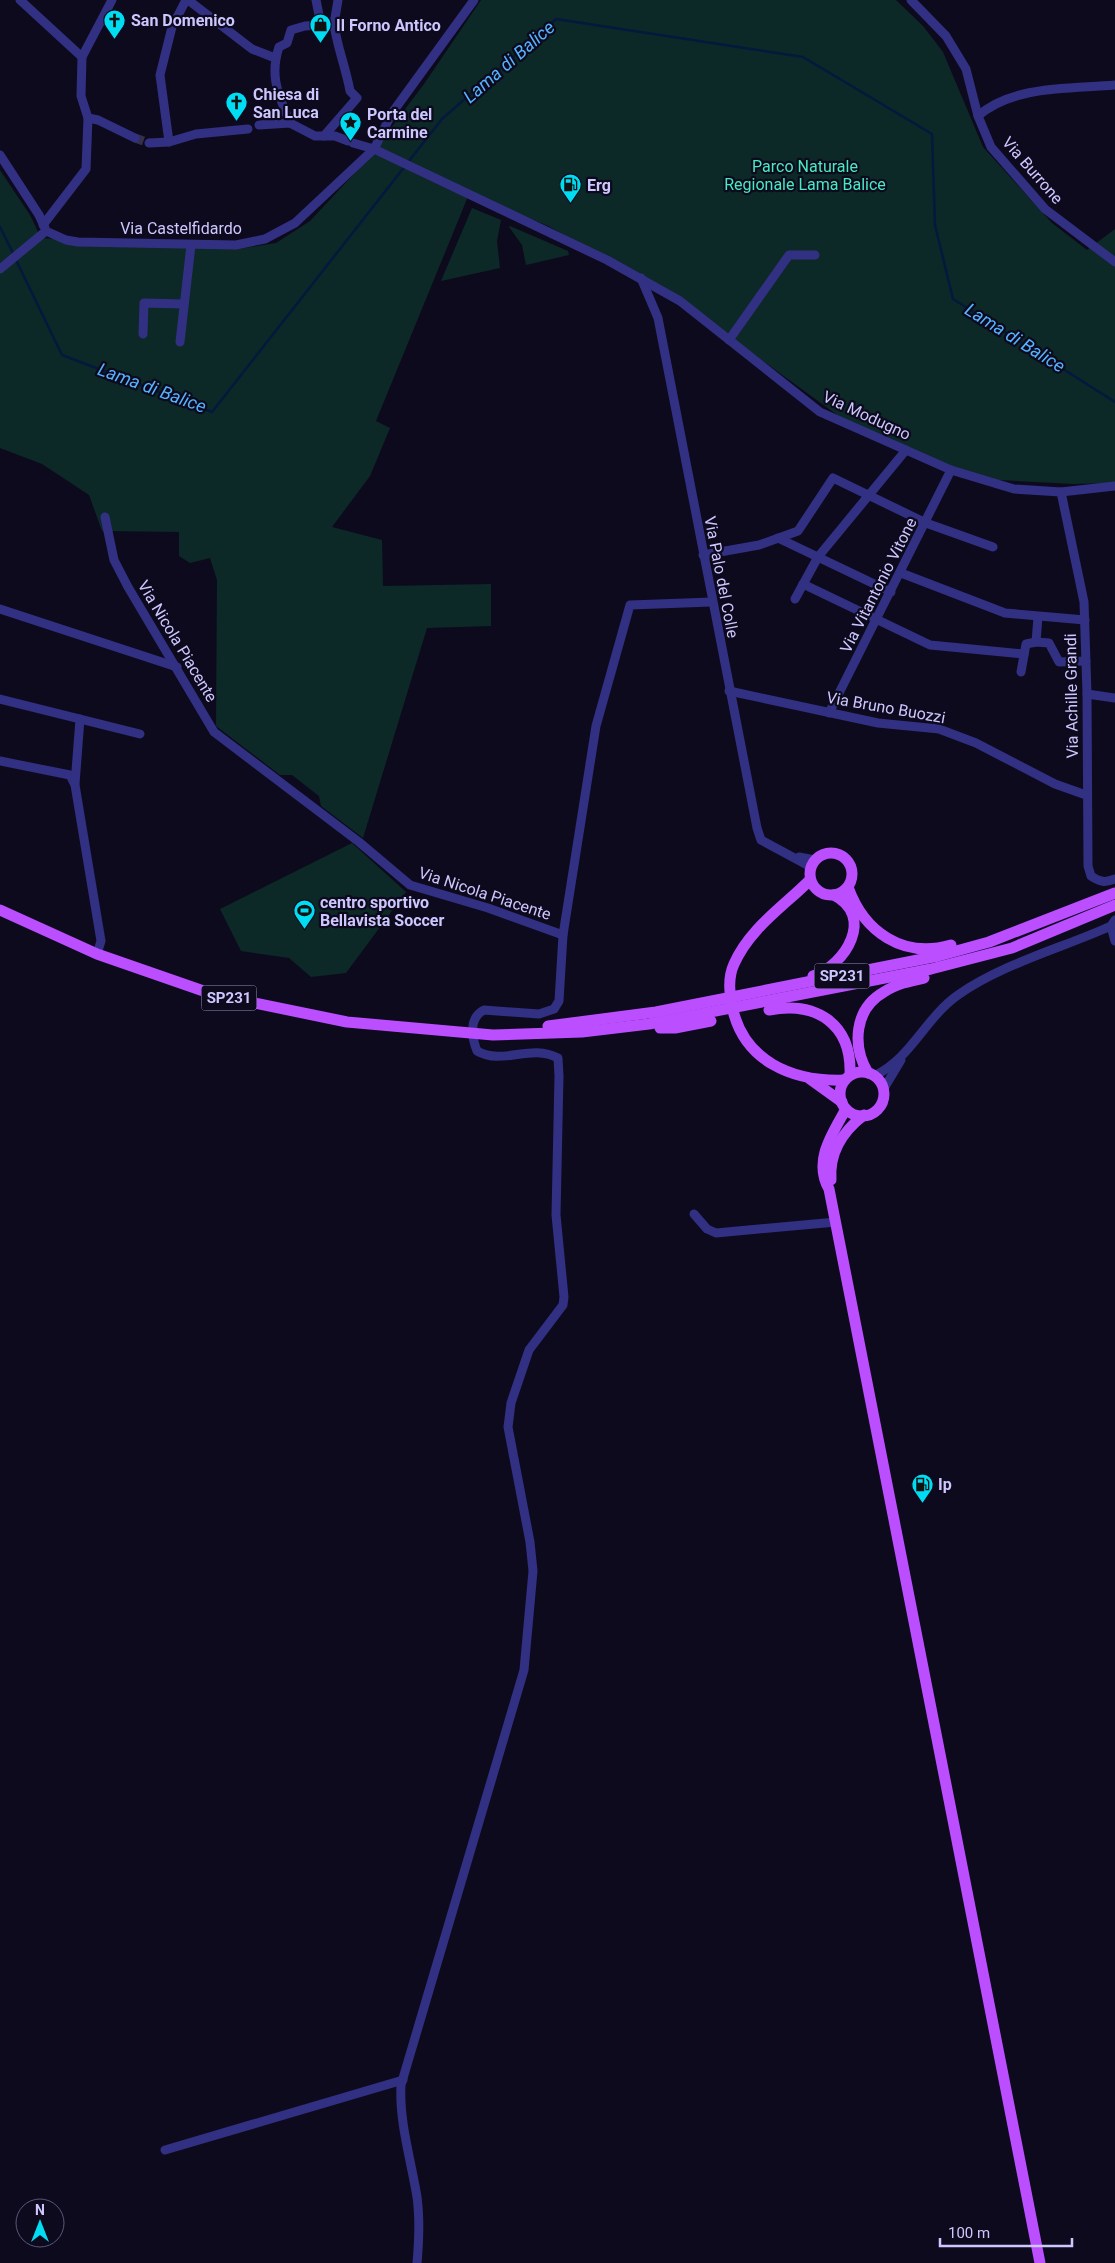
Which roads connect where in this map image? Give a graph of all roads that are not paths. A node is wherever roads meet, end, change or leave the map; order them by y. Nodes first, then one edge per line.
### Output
1 (20, 0) edge
2 (112, 0) edge
3 (187, 0) edge
4 (316, 0) edge
5 (338, 0) edge
6 (474, 0) edge
7 (911, 0) edge
8 (334, 24) junction
9 (319, 25) junction
10 (82, 57) junction
11 (275, 58) junction
12 (1115, 85) edge
13 (978, 116) junction
14 (88, 118) junction
15 (290, 123) junction
16 (259, 125) dead end
17 (248, 129) dead end
18 (324, 136) junction
19 (135, 138) tunnel mouth
20 (169, 142) junction
21 (149, 143) tunnel mouth
22 (374, 149) junction
23 (0, 155) edge
24 (44, 230) junction
25 (191, 245) junction
26 (815, 255) dead end
27 (1115, 262) edge
28 (0, 269) edge
29 (641, 278) junction
30 (669, 295) junction
31 (184, 304) junction
32 (658, 318) junction
33 (143, 334) dead end
34 (729, 340) junction
35 (180, 342) dead end
36 (906, 450) junction
37 (951, 470) junction
38 (1115, 486) edge
39 (1061, 492) junction
40 (868, 496) junction
41 (105, 517) dead end
42 (926, 523) junction
43 (778, 538) junction
44 (993, 547) dead end
45 (703, 555) junction
46 (818, 557) junction
47 (901, 573) junction
48 (803, 584) junction
49 (891, 592) junction
50 (795, 599) dead end
51 (712, 602) junction
52 (0, 609) edge
53 (1038, 618) junction
54 (1084, 620) junction
55 (877, 621) junction
56 (1036, 642) junction
57 (1024, 654) junction
58 (1086, 661) junction
59 (177, 667) junction
60 (1021, 672) dead end
61 (729, 691) junction
62 (1087, 694) junction
63 (1115, 698) edge
64 (0, 699) edge
65 (829, 713) junction
66 (80, 719) junction
67 (140, 734) dead end
68 (0, 761) edge
69 (74, 784) junction
70 (1086, 795) junction
71 (813, 863) junction
72 (1115, 879) edge
73 (813, 885) junction
74 (848, 887) junction
75 (1115, 893) edge
76 (834, 895) junction
77 (1084, 905) junction
78 (1114, 905) edge
79 (0, 910) edge
80 (1113, 923) edge
81 (563, 935) junction
82 (1115, 942) edge
83 (97, 954) junction
84 (656, 1012) junction
85 (624, 1028) junction
86 (471, 1032) junction
87 (902, 1057) junction
88 (871, 1075) junction
89 (809, 1078) junction
90 (848, 1078) junction
91 (883, 1090) junction
92 (844, 1105) junction
93 (864, 1115) junction
94 (829, 1189) junction
95 (694, 1214) dead end
96 (836, 1222) junction
97 (402, 2080) junction
98 (165, 2150) dead end
99 (418, 2263) edge
100 (1040, 2263) edge

1 - 10 street
2 - 10 street
3 - 11 street
3 - 20 street
4 - 9 street
5 - 8 street
6 - 22 street, Via Castelfidardo
7 - 13 street, Via Burrone
8 - 9 street
8 - 18 street
9 - 11 street
10 - 14 street
11 - 15 street
12 - 13 street
13 - 27 street, Via Burrone
14 - 19 street
14 - 24 street
15 - 16 street
15 - 18 street, Via Modugno
17 - 20 street
18 - 22 street, Via Modugno
20 - 21 street
22 - 25 street, Via Castelfidardo
22 - 29 street, Via Modugno
23 - 24 street
24 - 25 street, Via Castelfidardo
24 - 28 street
25 - 31 street
26 - 34 street
29 - 30 street, Via Modugno
29 - 32 street, Via Palo del Colle
30 - 32 street, Via Palo del Colle
30 - 34 street, Via Modugno
31 - 33 street
31 - 35 street
32 - 45 street, Via Palo del Colle
34 - 36 street, Via Modugno
36 - 37 street, Via Modugno
36 - 40 street
37 - 39 street, Via Modugno
37 - 42 street, Via Vitantonio Vitone
38 - 39 street, Via Modugno
39 - 54 street, Via Achille Grandi
40 - 42 street
40 - 43 street
40 - 46 street
41 - 59 street, Via Nicola Piacente
42 - 44 street
42 - 47 street, Via Vitantonio Vitone
43 - 45 street
43 - 46 street
45 - 51 street, Via Palo del Colle
46 - 48 street
46 - 49 street
47 - 49 street, Via Vitantonio Vitone
47 - 53 street
48 - 50 street
48 - 55 street
49 - 55 street, Via Vitantonio Vitone
51 - 61 street, Via Palo del Colle
51 - 81 street, Via Nicola Piacente
52 - 59 street
53 - 54 street
53 - 56 street
54 - 58 street, Via Achille Grandi
55 - 57 street
55 - 65 street, Via Vitantonio Vitone
56 - 57 street
56 - 58 street
57 - 60 street
58 - 62 street, Via Achille Grandi
59 - 81 street, Via Nicola Piacente
61 - 65 street, Via Bruno Buozzi
61 - 71 street, Via Palo del Colle
62 - 63 street
62 - 70 street, Via Achille Grandi
64 - 66 street
65 - 70 street, Via Bruno Buozzi
66 - 67 street
66 - 69 street
68 - 69 street
69 - 83 street
70 - 72 street, Via Achille Grandi
71 - 73 main road
71 - 74 main road
73 - 76 main road
73 - 89 main road
74 - 76 main road
74 - 77 main road
75 - 77 main road, SP231
76 - 84 main road
77 - 84 main road, SP231
78 - 85 main road, SP231
78 - 88 main road
79 - 83 main road, SP231
80 - 82 street
80 - 87 street
81 - 86 street
83 - 86 main road, SP231
84 - 86 main road, SP231
85 - 86 main road, SP231
85 - 90 main road
86 - 97 street
87 - 88 street
87 - 91 street
88 - 90 main road
88 - 91 main road
89 - 90 main road
89 - 92 main road
90 - 92 main road
91 - 93 main road
92 - 93 main road
92 - 94 main road
93 - 94 main road
94 - 96 main road
95 - 96 street
96 - 100 main road
97 - 98 street
97 - 99 street

